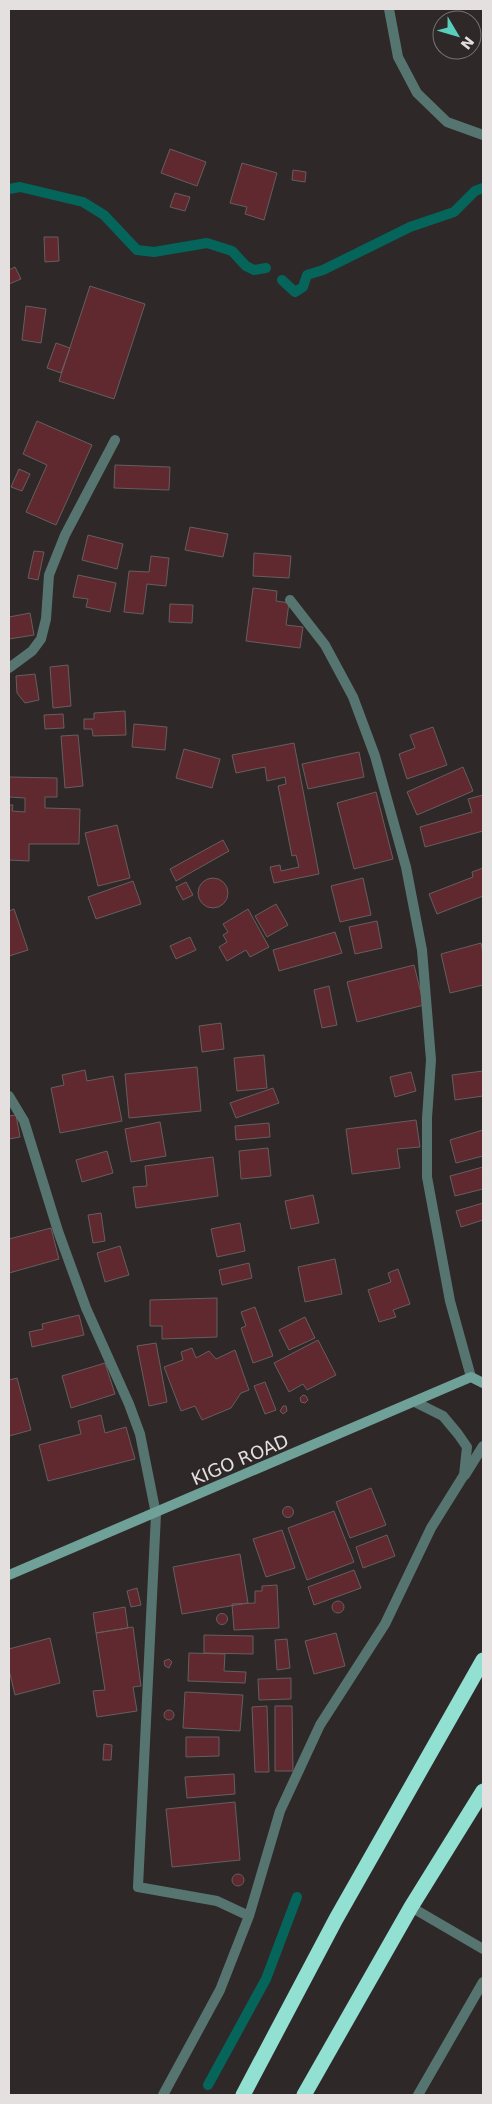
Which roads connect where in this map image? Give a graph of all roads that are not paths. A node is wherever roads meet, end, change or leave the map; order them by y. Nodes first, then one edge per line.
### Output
1 (389, 9) edge
2 (483, 135) edge
3 (115, 440) dead end
4 (290, 600) dead end
5 (9, 668) edge
6 (9, 1096) edge
7 (471, 1377) junction
8 (483, 1383) edge
9 (415, 1402) junction
10 (483, 1446) edge
11 (464, 1476) junction
12 (156, 1514) junction
13 (9, 1575) edge
14 (483, 1660) edge
15 (483, 1791) edge
16 (411, 1907) junction
17 (249, 1916) junction
18 (483, 1949) edge
19 (483, 1982) edge
20 (163, 2095) edge
21 (243, 2095) edge
22 (304, 2095) edge
23 (418, 2095) edge

1 - 2 street
3 - 5 street
4 - 7 street
6 - 12 street
7 - 8 street
7 - 9 street, KIGO ROAD
9 - 11 street
9 - 12 street, KIGO ROAD
10 - 11 street
11 - 17 street
12 - 13 street, KIGO ROAD
12 - 17 street
14 - 21 highway
15 - 16 highway
16 - 18 street
16 - 22 highway
17 - 20 street
19 - 23 street

